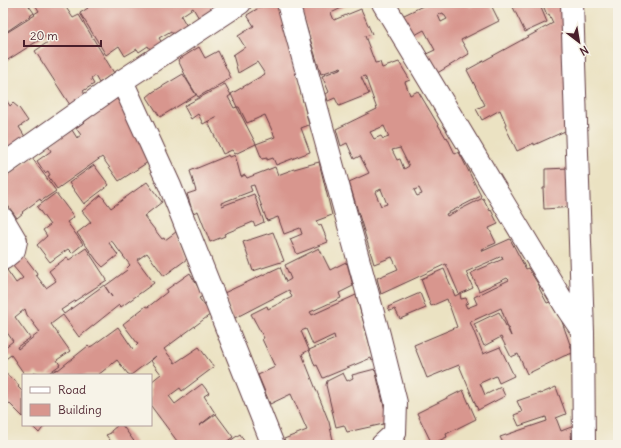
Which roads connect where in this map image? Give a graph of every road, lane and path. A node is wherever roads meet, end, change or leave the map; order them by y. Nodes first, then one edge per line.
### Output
1 (240, 3) edge
2 (288, 3) edge
3 (383, 3) edge
4 (572, 3) edge
5 (122, 81) junction
6 (3, 164) edge
7 (3, 219) edge
8 (3, 259) edge
9 (583, 332) junction
10 (273, 445) edge
11 (382, 445) edge
12 (584, 445) edge

1 - 5 street
2 - 11 street
3 - 9 street
4 - 9 street
5 - 6 street
5 - 10 street
7 - 8 street
9 - 12 street

